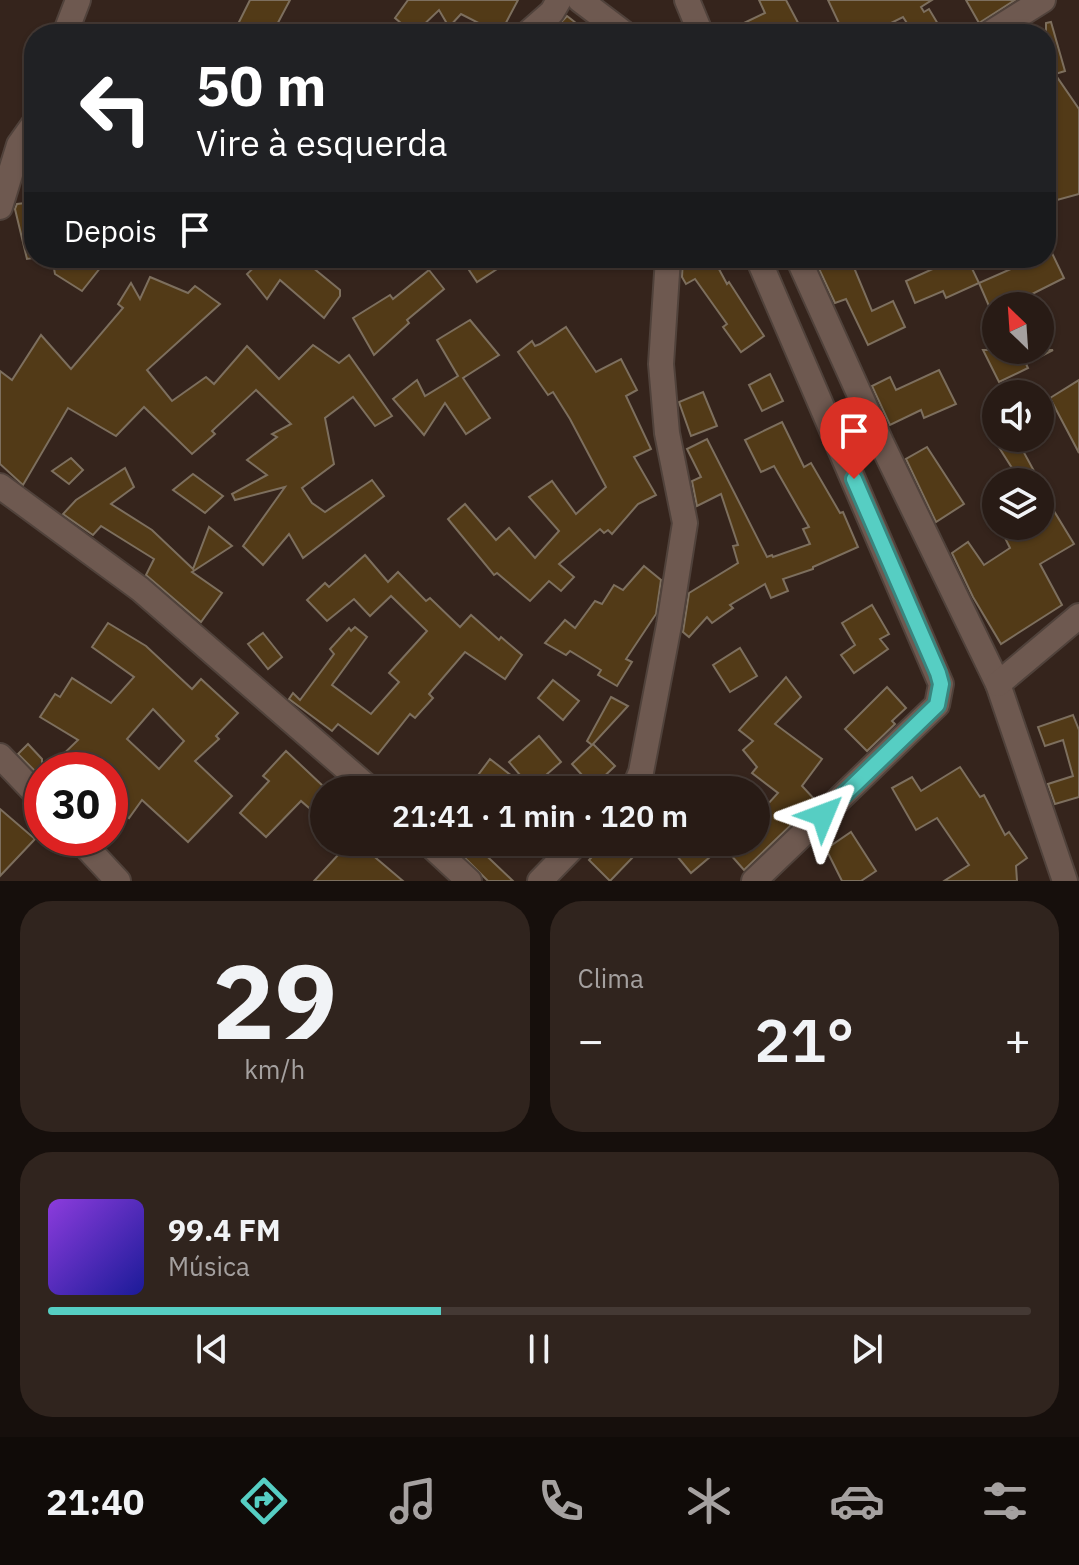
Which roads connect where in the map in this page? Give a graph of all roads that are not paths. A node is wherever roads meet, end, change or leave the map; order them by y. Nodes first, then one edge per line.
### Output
1 (78, 0) edge
2 (559, 0) edge
3 (580, 0) edge
4 (687, 0) edge
5 (1043, 0) edge
6 (69, 24) edge
7 (538, 24) edge
8 (612, 24) edge
9 (697, 24) edge
10 (1005, 24) edge
11 (24, 137) edge
12 (0, 207) edge
13 (667, 268) edge
14 (762, 268) edge
15 (803, 268) edge
16 (0, 486) edge
17 (1079, 616) edge
18 (998, 684) junction
19 (0, 756) edge
20 (355, 776) edge
21 (638, 776) edge
22 (24, 781) edge
23 (95, 856) edge
24 (442, 856) edge
25 (564, 856) edge
26 (118, 881) edge
27 (469, 881) edge
28 (540, 881) edge
29 (754, 881) edge
30 (1065, 881) edge

1 - 6 street
2 - 7 street
3 - 8 street
4 - 9 street
5 - 10 street
11 - 12 street
13 - 21 street
14 - 29 street
15 - 18 street
16 - 20 street
17 - 18 street
18 - 30 street
19 - 22 street
23 - 26 street
24 - 27 street
25 - 28 street

